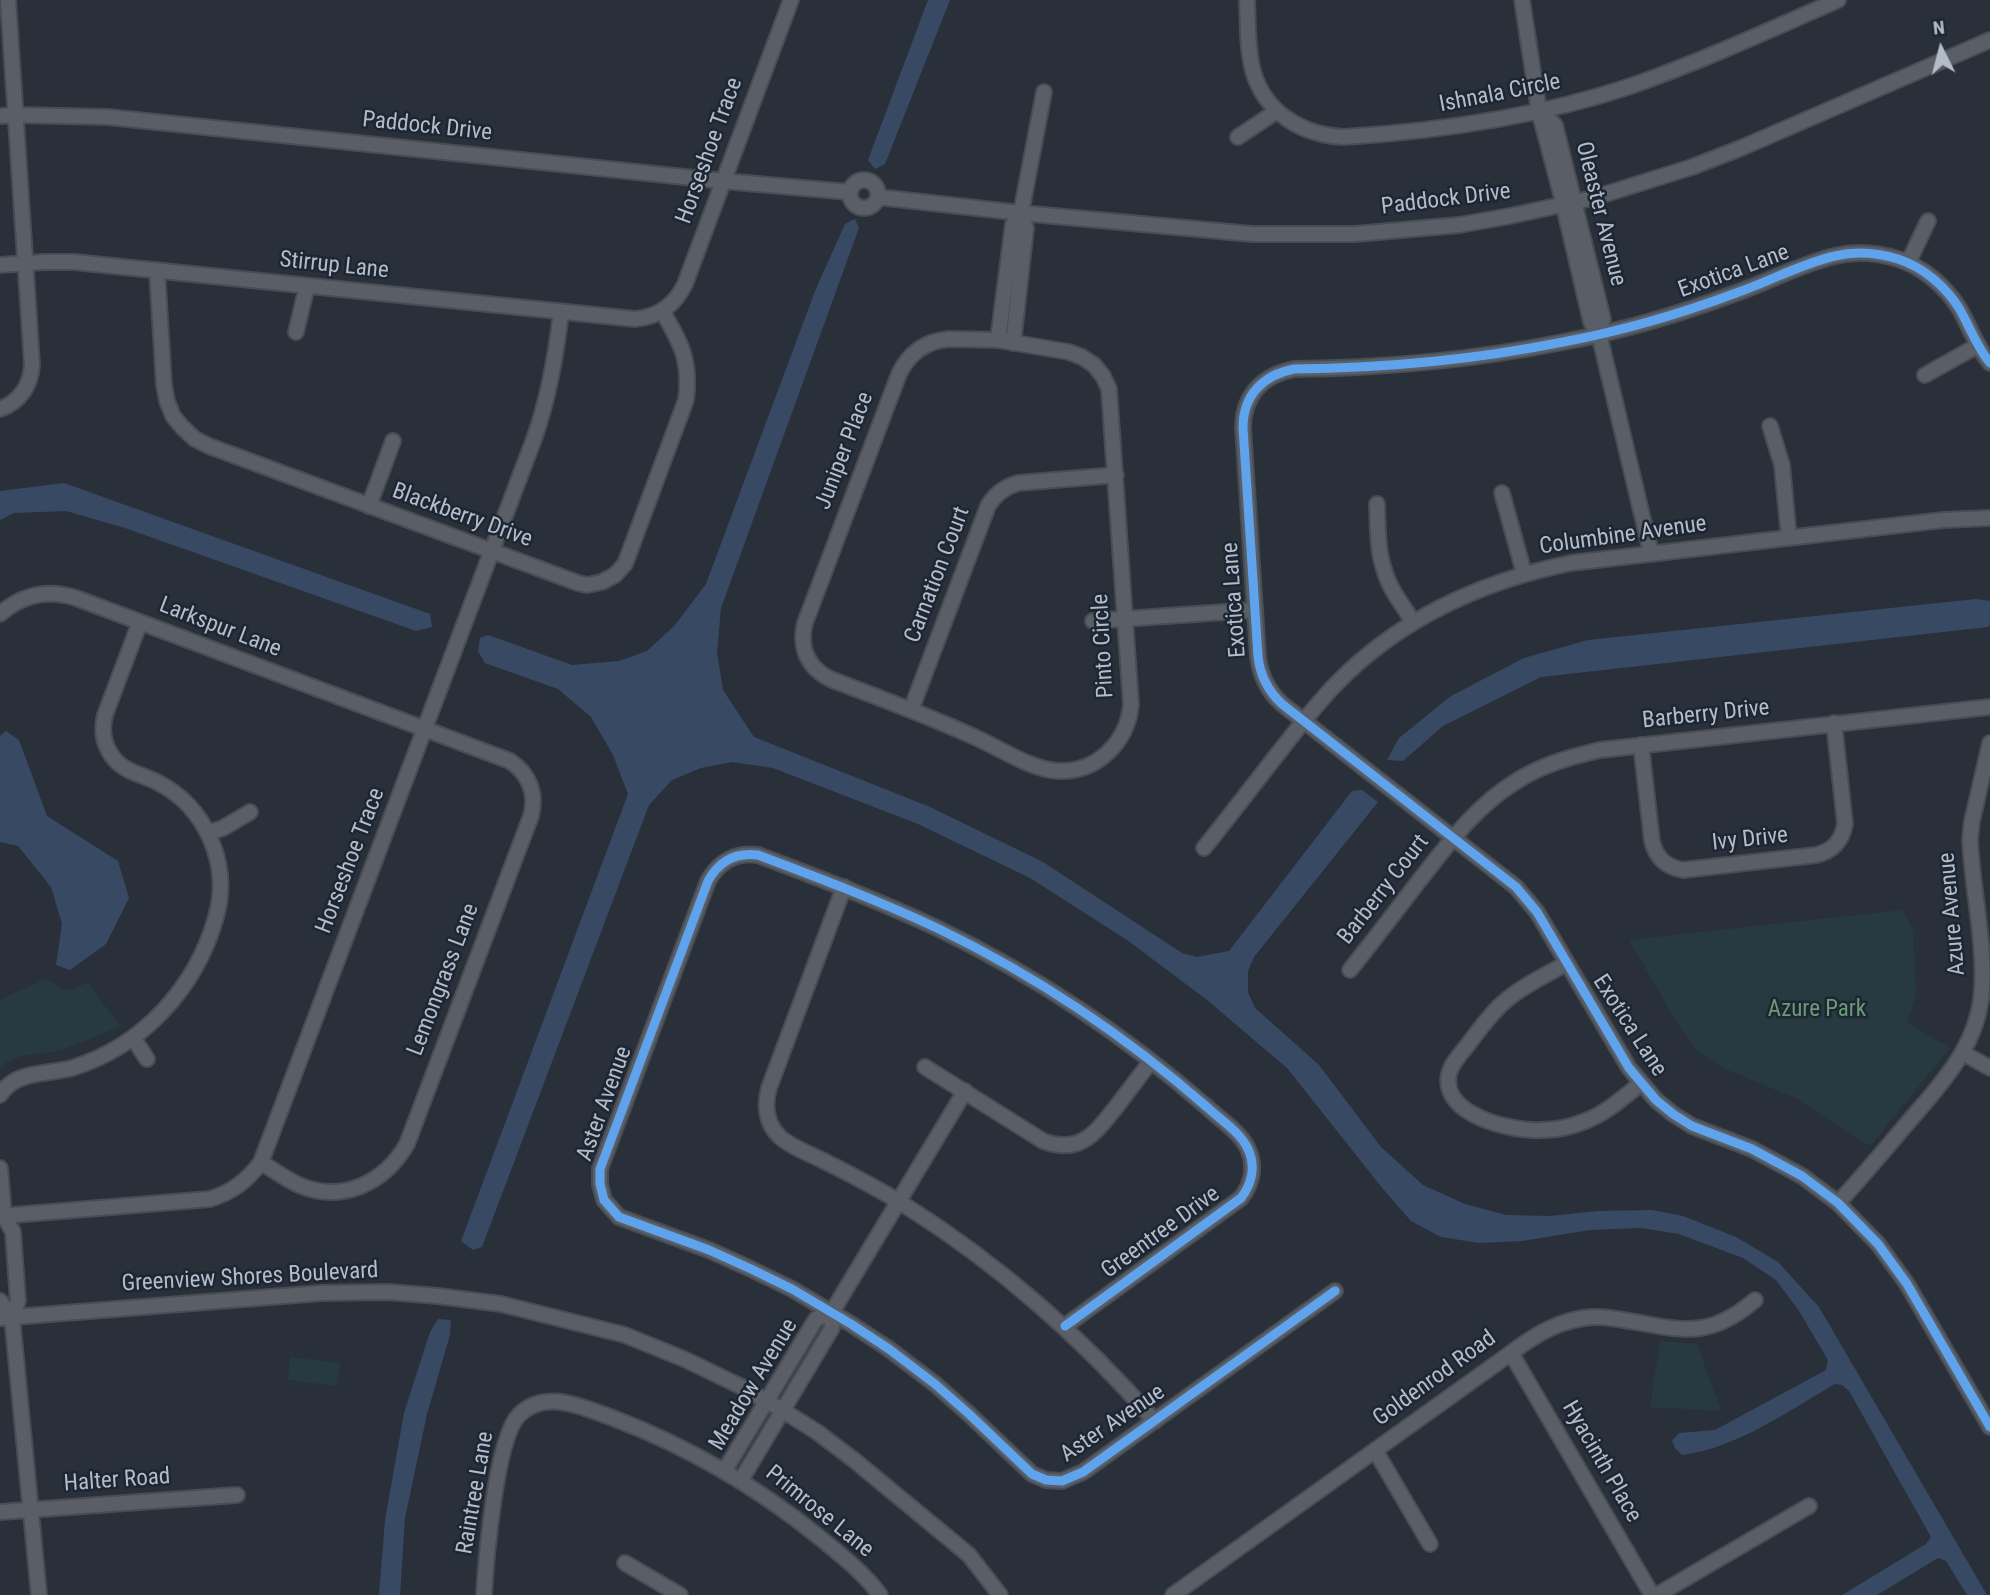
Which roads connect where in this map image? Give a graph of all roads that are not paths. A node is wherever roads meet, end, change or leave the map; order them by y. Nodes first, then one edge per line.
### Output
1 (8, 0) edge
2 (791, 0) edge
3 (1247, 0) edge
4 (1522, 0) edge
5 (1838, 0) edge
6 (1990, 40) edge
7 (1044, 92) dead end
8 (1277, 111) junction
9 (1539, 111) junction
10 (8, 116) edge
11 (1238, 137) dead end
12 (723, 181) junction
13 (849, 192) junction
14 (878, 197) junction
15 (1568, 204) junction
16 (1021, 213) junction
17 (1928, 221) dead end
18 (25, 262) junction
19 (1908, 263) junction
20 (0, 265) edge
21 (157, 270) junction
22 (307, 286) junction
23 (662, 311) junction
24 (561, 312) junction
25 (296, 332) dead end
26 (1599, 334) junction
27 (998, 340) junction
28 (1013, 342) junction
29 (1977, 345) junction
30 (1990, 363) edge
31 (1925, 375) dead end
32 (0, 409) edge
33 (1770, 426) dead end
34 (393, 441) dead end
35 (1116, 475) junction
36 (1502, 493) dead end
37 (1377, 503) dead end
38 (369, 506) junction
39 (1990, 518) edge
40 (1789, 538) junction
41 (492, 552) junction
42 (1651, 553) junction
43 (1524, 573) junction
44 (1255, 610) junction
45 (0, 614) edge
46 (1126, 618) junction
47 (1093, 621) dead end
48 (140, 622) junction
49 (1413, 622) junction
50 (805, 653) joint
51 (1990, 707) edge
52 (911, 710) junction
53 (1304, 721) junction
54 (1834, 723) junction
55 (425, 729) junction
56 (1990, 743) edge
57 (1641, 745) junction
58 (250, 812) dead end
59 (208, 833) junction
60 (1453, 837) junction
61 (1204, 848) dead end
62 (844, 887) junction
63 (1984, 924) edge
64 (1567, 962) junction
65 (1350, 970) dead end
66 (133, 1038) junction
67 (1964, 1053) junction
68 (147, 1059) dead end
69 (1151, 1061) junction
70 (925, 1067) dead end
71 (1990, 1068) edge
72 (1640, 1084) junction
73 (965, 1091) junction
74 (0, 1095) edge
75 (1250, 1154) joint
76 (261, 1162) junction
77 (0, 1168) edge
78 (899, 1201) junction
79 (1838, 1203) junction
80 (1, 1218) edge
81 (1335, 1291) dead end
82 (1755, 1300) dead end
83 (0, 1301) edge
84 (832, 1312) junction
85 (6, 1318) edge
86 (1065, 1326) junction
87 (1511, 1353) junction
88 (767, 1401) junction
89 (782, 1410) junction
90 (1155, 1421) junction
91 (1990, 1427) edge
92 (1375, 1450) junction
93 (725, 1470) junction
94 (741, 1480) junction
95 (237, 1495) dead end
96 (1810, 1506) dead end
97 (30, 1510) junction
98 (0, 1513) edge
99 (1430, 1544) dead end
100 (625, 1563) dead end
101 (678, 1594) edge
102 (39, 1595) edge
103 (484, 1595) edge
104 (880, 1595) edge
105 (1000, 1595) edge
106 (1173, 1595) edge
107 (1655, 1595) edge

1 - 10 street
2 - 12 street, Horseshoe Trace
3 - 8 street, Ishnala Circle
4 - 9 street, Oleaster Avenue
5 - 9 street, Ishnala Circle
6 - 15 street, Paddock Drive
7 - 16 street
8 - 9 street, Ishnala Circle
8 - 11 street
9 - 15 street, Oleaster Avenue
10 - 12 street, Paddock Drive
10 - 18 street
12 - 13 street, Paddock Drive
12 - 23 street, Horseshoe Trace
13 - 14 street
13 - 14 street
14 - 16 street, Paddock Drive
15 - 16 street, Paddock Drive
15 - 26 street, Oleaster Avenue
16 - 27 street
16 - 28 street
17 - 19 street
18 - 20 street, Stirrup Lane
18 - 21 street, Stirrup Lane
18 - 32 street
19 - 26 street, Exotica Lane
19 - 29 street, Exotica Lane
21 - 22 street, Stirrup Lane
21 - 38 street, Blackberry Drive
22 - 24 street, Stirrup Lane
22 - 25 street
23 - 24 street, Stirrup Lane
23 - 41 street, Blackberry Drive
24 - 41 street, Horseshoe Trace
26 - 42 street, Oleaster Avenue
26 - 44 street, Exotica Lane
27 - 28 street, Pinto Circle
27 - 50 street, Juniper Place
28 - 35 street, Pinto Circle
29 - 30 street, Exotica Lane
29 - 31 street
33 - 40 street
34 - 38 street
35 - 46 street, Pinto Circle
35 - 52 street, Carnation Court
36 - 43 street
37 - 49 street
38 - 41 street, Blackberry Drive
39 - 40 street, Columbine Avenue
40 - 42 street, Columbine Avenue
41 - 55 street, Horseshoe Trace
42 - 43 street, Columbine Avenue
43 - 49 street, Columbine Avenue
44 - 46 street
44 - 53 street, Exotica Lane
45 - 48 street, Larkspur Lane
46 - 47 street
46 - 52 street, Pinto Circle
48 - 55 street, Larkspur Lane
48 - 59 street
49 - 53 street, Columbine Avenue
50 - 52 street, Pinto Circle
51 - 54 street, Barberry Drive
53 - 60 street, Exotica Lane
53 - 61 street, Columbine Avenue
54 - 57 street, Barberry Drive
54 - 57 street, Ivy Drive
55 - 76 street, Horseshoe Trace
55 - 76 street, Lemongrass Lane
56 - 63 street, Azure Avenue
57 - 60 street, Barberry Drive
58 - 59 street
59 - 66 street
60 - 64 street, Exotica Lane
60 - 65 street, Barberry Court
62 - 69 street, Aster Avenue
62 - 78 street
62 - 84 street, Aster Avenue
63 - 67 street, Azure Avenue
64 - 72 street, Exotica Lane
64 - 72 street
66 - 68 street
66 - 74 street
67 - 71 street
67 - 79 street, Azure Avenue
69 - 73 street
69 - 75 street, Aster Avenue
70 - 73 street
72 - 79 street, Exotica Lane
73 - 78 street, Meadow Avenue
75 - 86 street, Greentree Drive
76 - 80 street, Horseshoe Trace
77 - 80 street
78 - 84 street, Meadow Avenue
78 - 86 street
79 - 91 street, Exotica Lane
80 - 85 street
81 - 90 street, Aster Avenue
82 - 87 street, Goldenrod Road
83 - 85 street
84 - 88 street, Meadow Avenue
84 - 89 street, Meadow Avenue
84 - 90 street, Aster Avenue
85 - 88 street, Greenview Shores Boulevard
85 - 97 street
86 - 90 street
87 - 92 street, Goldenrod Road
87 - 107 street, Hyacinth Place
88 - 89 street, Greenview Shores Boulevard
88 - 93 street, Meadow Avenue
89 - 94 street, Meadow Avenue
89 - 105 street, Greenview Shores Boulevard
92 - 99 street
92 - 106 street, Goldenrod Road
93 - 94 street, Primrose Lane
93 - 103 street, Raintree Lane
94 - 104 street, Primrose Lane
95 - 97 street, Halter Road
96 - 107 street
97 - 98 street, Halter Road
97 - 102 street
100 - 101 street

